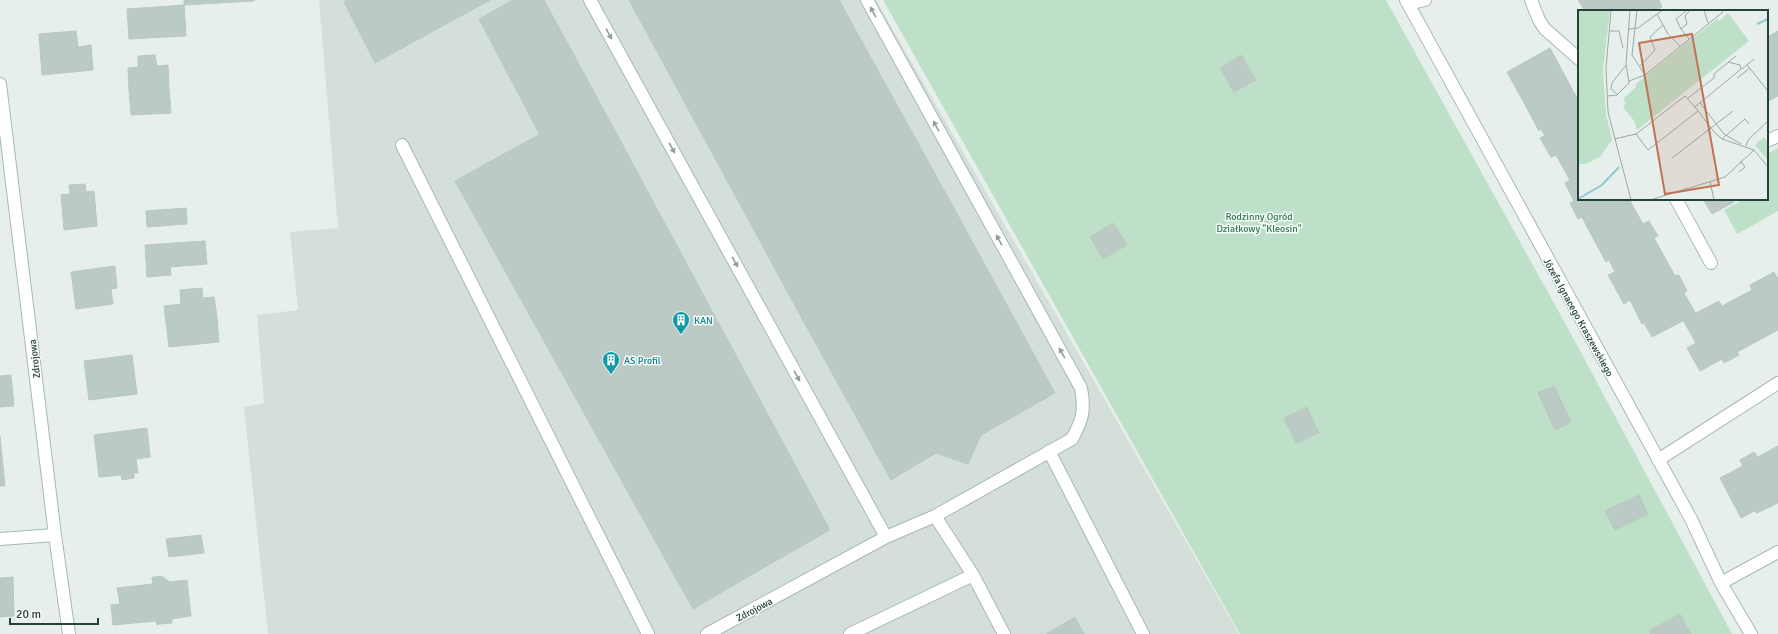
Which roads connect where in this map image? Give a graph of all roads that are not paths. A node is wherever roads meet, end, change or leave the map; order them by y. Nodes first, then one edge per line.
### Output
1 (590, 0) edge
2 (867, 0) edge
3 (1425, 0) edge
4 (1531, 0) edge
5 (1407, 2) edge
6 (1578, 58) edge
7 (0, 84) edge
8 (1778, 136) edge
9 (1768, 141) edge
10 (402, 145) dead end
11 (1677, 200) edge
12 (1711, 263) dead end
13 (1778, 383) edge
14 (1048, 451) junction
15 (1658, 460) junction
16 (935, 516) junction
17 (55, 536) junction
18 (886, 537) junction
19 (0, 539) edge
20 (1778, 552) edge
21 (973, 575) junction
22 (1721, 583) junction
23 (69, 634) edge
24 (648, 634) edge
25 (707, 634) edge
26 (850, 634) edge
27 (1004, 634) edge
28 (1143, 634) edge
29 (1751, 634) edge

1 -> 18 street
14 -> 2 street, Zdrojowa
3 - 5 street
4 - 6 street
5 - 15 street, Józefa Ignacego Kraszewskiego
7 - 17 street, Zdrojowa
8 - 9 street
10 - 24 street
11 - 12 street
13 - 15 street
14 - 16 street, Zdrojowa
14 - 28 street
15 - 22 street, Józefa Ignacego Kraszewskiego
16 - 18 street, Zdrojowa
16 - 21 street
17 - 19 street
17 - 23 street, Zdrojowa
18 - 25 street, Zdrojowa
20 - 22 street
21 - 26 street
21 - 27 street
22 - 29 street, Józefa Ignacego Kraszewskiego

